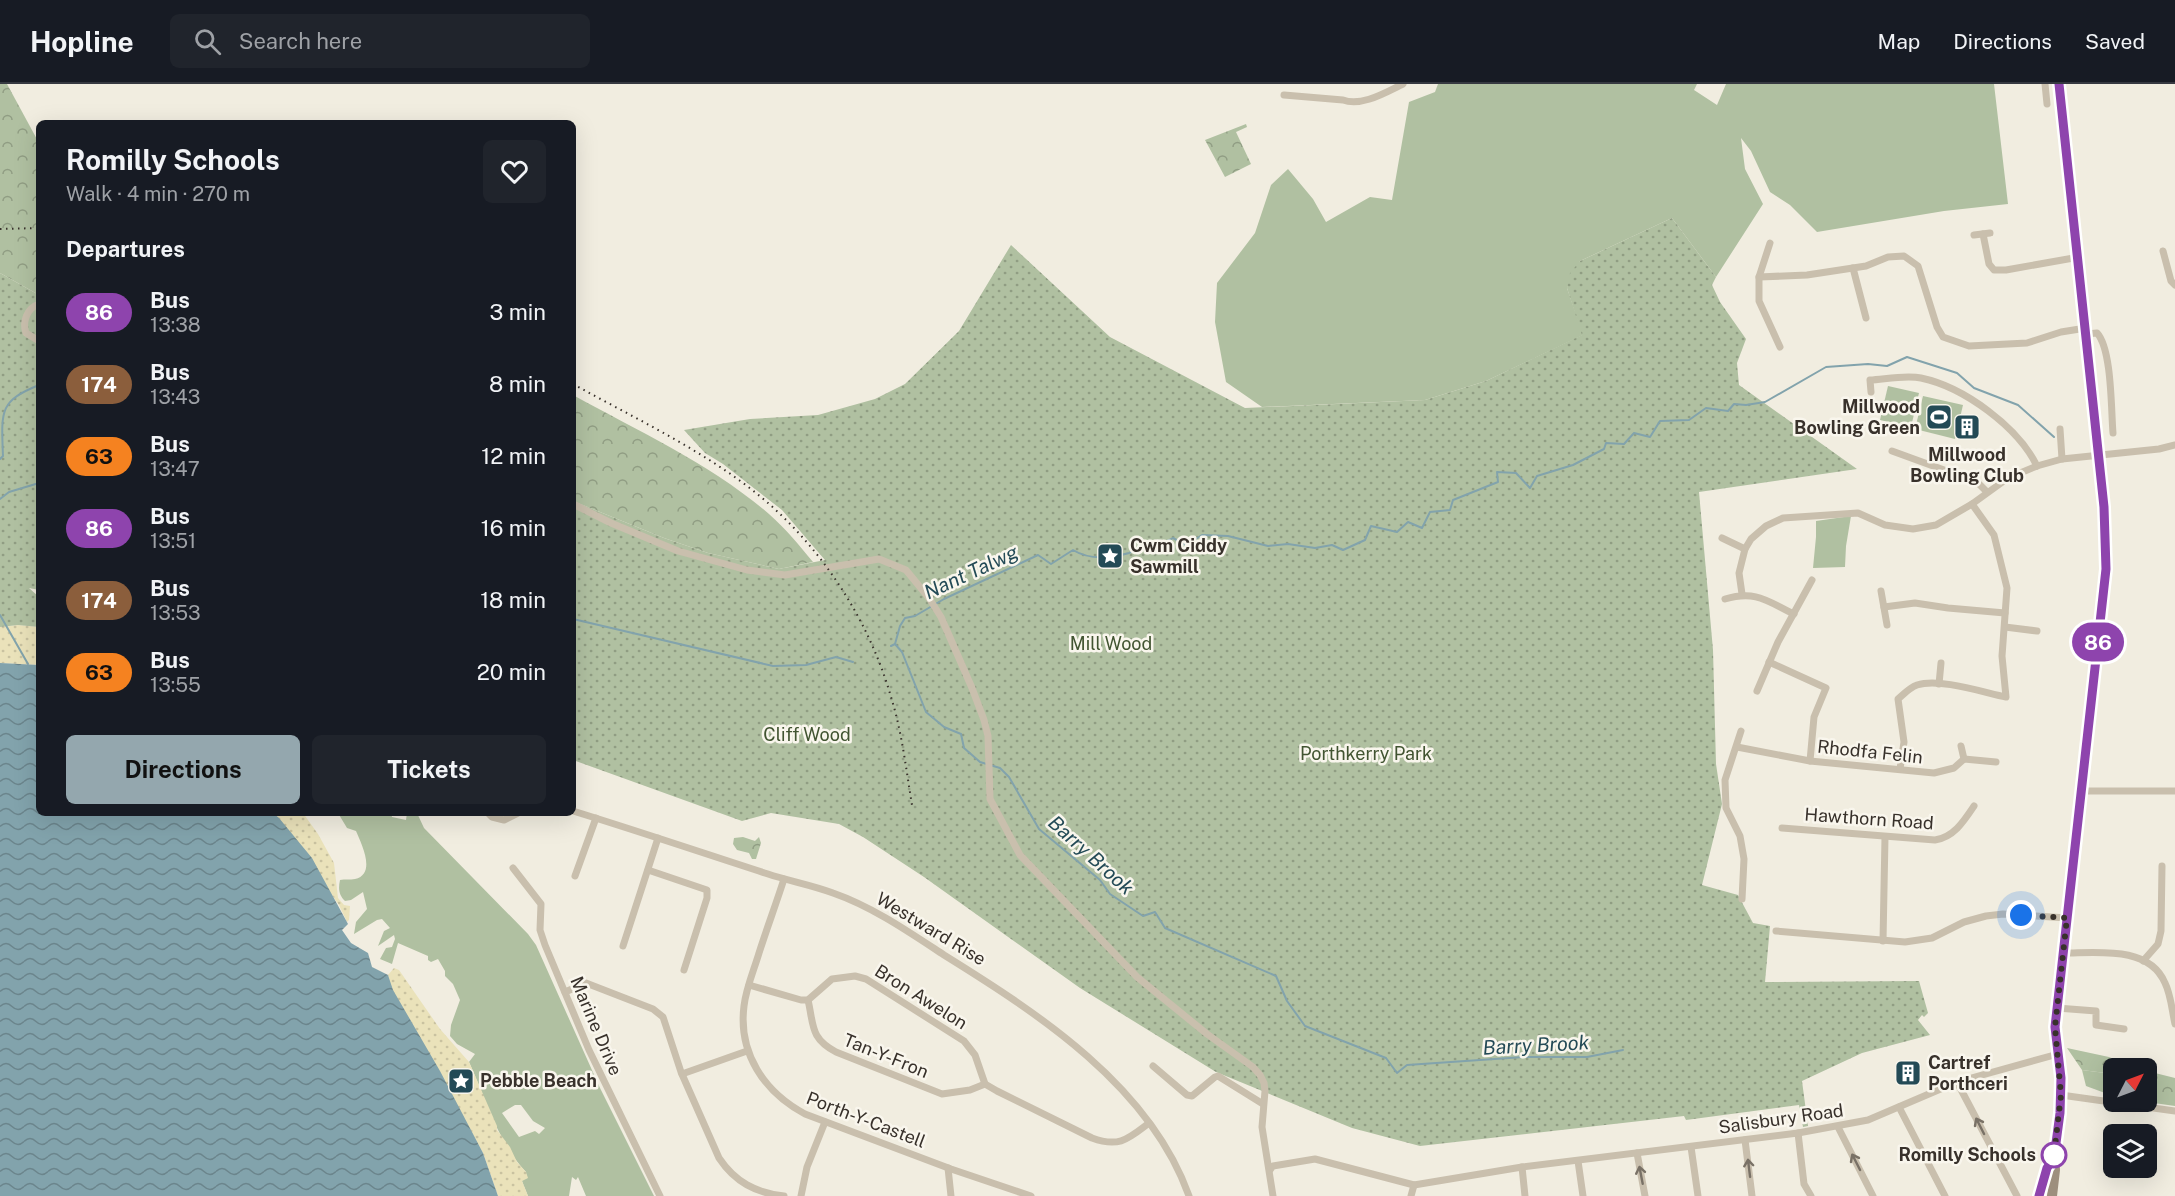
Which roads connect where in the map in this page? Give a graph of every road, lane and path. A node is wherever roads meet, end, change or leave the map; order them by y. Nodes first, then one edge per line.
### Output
1 (1403, 84) edge
2 (2045, 84) edge
3 (2059, 84) edge
4 (1284, 95) dead end
5 (2061, 96) junction
6 (1974, 235) dead end
7 (1770, 243) dead end
8 (2163, 251) dead end
9 (2079, 257) junction
10 (1853, 268) junction
11 (1759, 278) junction
12 (2175, 285) edge
13 (36, 305) edge
14 (1866, 318) dead end
15 (2086, 331) junction
16 (36, 339) edge
17 (1780, 347) dead end
18 (1871, 392) dead end
19 (2060, 429) dead end
20 (2113, 433) dead end
21 (2175, 445) edge
22 (1892, 451) dead end
23 (2099, 455) junction
24 (2062, 459) junction
25 (2037, 466) junction
26 (1987, 492) junction
27 (1972, 504) junction
28 (576, 506) edge
29 (1722, 538) dead end
30 (1745, 549) junction
31 (1812, 580) dead end
32 (1881, 591) dead end
33 (1742, 594) junction
34 (1725, 599) dead end
35 (1884, 607) junction
36 (2006, 613) junction
37 (1794, 615) junction
38 (1887, 625) dead end
39 (2005, 627) junction
40 (2037, 631) dead end
41 (1769, 663) junction
42 (1941, 663) dead end
43 (1939, 684) junction
44 (1757, 691) dead end
45 (1741, 731) dead end
46 (1961, 746) dead end
47 (1737, 747) junction
48 (1964, 759) junction
49 (1810, 761) junction
50 (1996, 762) dead end
51 (1900, 769) junction
52 (2081, 791) junction
53 (2175, 791) edge
54 (1974, 806) dead end
55 (576, 812) edge
56 (491, 816) edge
57 (512, 816) edge
58 (596, 818) junction
59 (1782, 828) dead end
60 (1885, 837) junction
61 (658, 838) junction
62 (2162, 866) dead end
63 (513, 868) dead end
64 (648, 870) junction
65 (575, 876) dead end
66 (784, 879) junction
67 (1742, 899) dead end
68 (2067, 918) junction
69 (1776, 932) dead end
70 (1883, 941) junction
71 (623, 946) dead end
72 (2063, 953) junction
73 (2143, 961) junction
74 (684, 970) dead end
75 (749, 985) junction
76 (565, 992) junction
77 (808, 1000) junction
78 (2057, 1008) junction
79 (2175, 1024) edge
80 (2124, 1029) dead end
81 (747, 1051) junction
82 (2058, 1054) junction
83 (1153, 1066) dead end
84 (682, 1074) junction
85 (1957, 1082) junction
86 (986, 1084) junction
87 (2061, 1095) junction
88 (1263, 1104) junction
89 (1899, 1107) junction
90 (2175, 1111) edge
91 (825, 1122) junction
92 (1149, 1123) junction
93 (1838, 1127) junction
94 (1798, 1133) junction
95 (1745, 1140) junction
96 (1691, 1147) junction
97 (1637, 1153) junction
98 (2054, 1158) junction
99 (1578, 1161) junction
100 (1522, 1167) junction
101 (948, 1168) junction
102 (1270, 1170) junction
103 (1414, 1185) junction
104 (660, 1196) edge
105 (784, 1196) edge
106 (801, 1196) edge
107 (951, 1196) edge
108 (1031, 1196) edge
109 (1190, 1196) edge
110 (1273, 1196) edge
111 (1412, 1196) edge
112 (1525, 1196) edge
113 (1582, 1196) edge
114 (1645, 1196) edge
115 (1698, 1196) edge
116 (1752, 1196) edge
117 (1811, 1196) edge
118 (1873, 1196) edge
119 (1945, 1196) edge
120 (2017, 1196) edge
121 (2039, 1196) edge
122 (2052, 1196) edge

1 - 4 street
2 - 5 street
3 - 5 main road
5 - 9 main road
6 - 9 street
7 - 11 street
8 - 12 street
9 - 15 main road
10 - 11 street
10 - 14 street
10 - 15 street
11 - 17 street
13 - 16 street
15 - 20 street
15 - 23 main road
18 - 25 street
19 - 24 street
21 - 23 street
22 - 26 street
23 - 24 street
23 - 52 main road
24 - 25 street
25 - 26 street
26 - 27 street
27 - 30 street
27 - 36 street
28 - 88 street
29 - 30 street
30 - 33 street
31 - 37 street
32 - 35 street
33 - 34 street
33 - 37 street
35 - 36 street
35 - 38 street
36 - 39 street
37 - 41 street
39 - 40 street
39 - 43 street
41 - 44 street
41 - 49 street
42 - 43 street
43 - 51 street
45 - 47 street
46 - 48 street
47 - 49 street, Rhodfa Felin
47 - 67 street
48 - 50 street
48 - 51 street, Rhodfa Felin
49 - 51 street, Rhodfa Felin
52 - 53 street
52 - 68 main road
54 - 60 street, Hawthorn Road
55 - 58 street, Westward Rise
56 - 57 street
58 - 61 street, Westward Rise
58 - 65 street
59 - 60 street, Hawthorn Road
60 - 70 street
61 - 64 street
61 - 66 street, Westward Rise
62 - 73 street
63 - 76 street, Marine Drive
64 - 71 street
64 - 74 street
66 - 75 street, Porth-Y-Castell
66 - 92 street, Westward Rise
68 - 70 street
68 - 72 main road
69 - 70 street
72 - 73 street
72 - 78 main road
73 - 79 street
75 - 77 street
75 - 81 street, Porth-Y-Castell
76 - 84 street
76 - 104 street, Marine Drive
77 - 86 street, Tan-Y-Fron
77 - 86 street, Bron Awelon
78 - 80 street
78 - 82 main road
81 - 84 street
81 - 91 street, Porth-Y-Castell
82 - 85 street, Salisbury Road
82 - 87 main road
83 - 88 street
84 - 105 street
85 - 89 street, Salisbury Road
120 -> 85 street
86 - 92 street
87 - 90 street
87 - 98 main road
88 - 102 street
89 - 93 street, Salisbury Road
89 - 119 street
91 - 101 street, Porth-Y-Castell
91 - 106 street
92 - 109 street, Westward Rise
93 - 94 street, Salisbury Road
118 -> 93 street
94 - 95 street, Salisbury Road
94 - 117 street
95 - 96 street, Salisbury Road
116 -> 95 street
96 - 97 street, Salisbury Road
96 - 115 street
97 - 99 street, Salisbury Road
114 -> 97 street
98 - 121 main road
98 - 122 main road
99 - 100 street, Salisbury Road
99 - 113 street
100 - 103 street, Salisbury Road
100 - 112 street
101 - 107 street
101 - 108 street, Porth-Y-Castell
102 - 103 street
102 - 110 street
103 - 111 street

